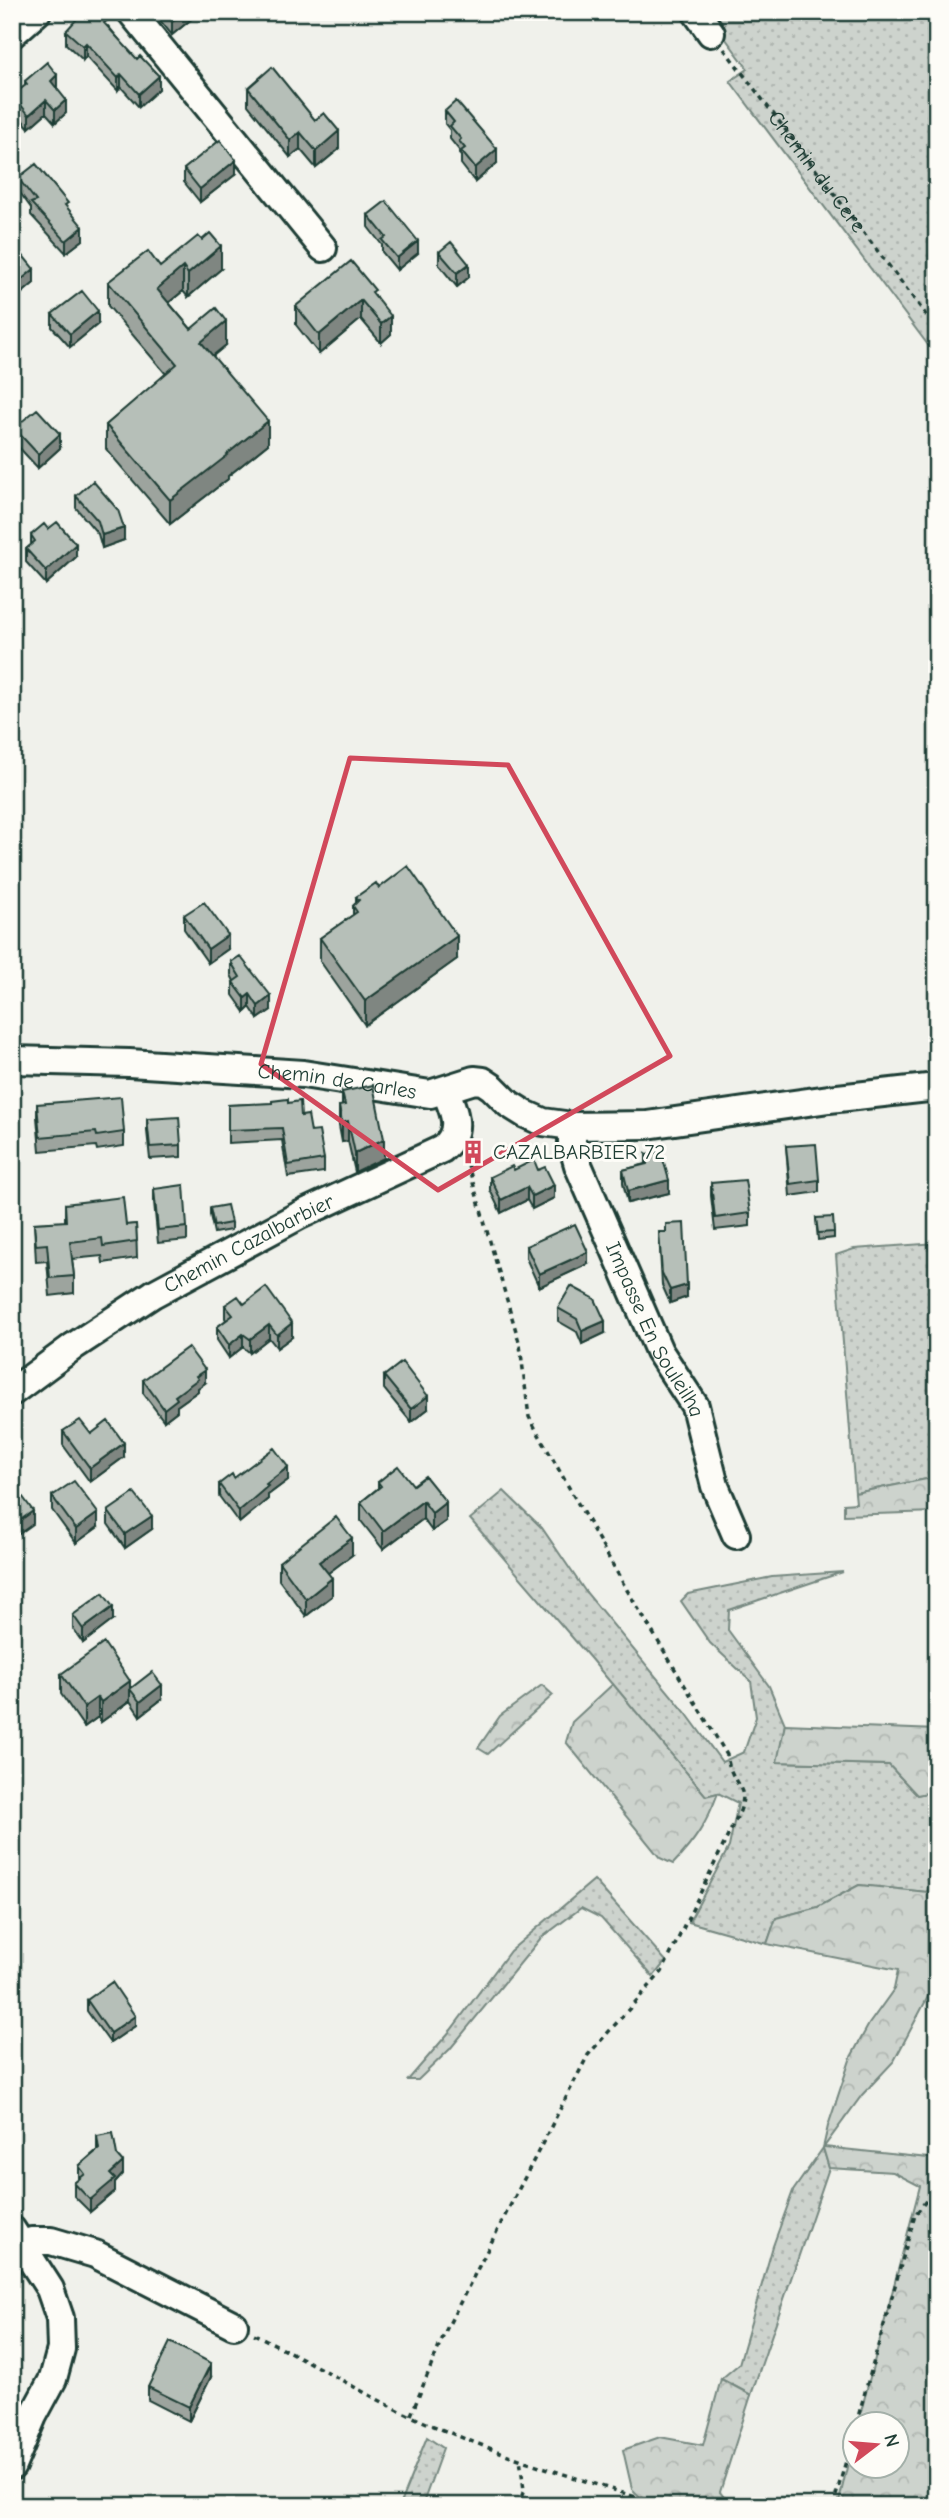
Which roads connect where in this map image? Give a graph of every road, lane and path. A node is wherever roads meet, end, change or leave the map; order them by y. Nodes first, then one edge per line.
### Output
1 (37, 12) edge
2 (131, 12) edge
3 (704, 23) edge
4 (12, 34) edge
5 (323, 248) dead end
6 (937, 333) edge
7 (12, 1060) edge
8 (937, 1087) edge
9 (446, 1090) junction
10 (572, 1126) junction
11 (453, 1140) junction
12 (12, 1392) edge
13 (736, 1535) dead end
14 (937, 2192) edge
15 (18, 2238) edge
16 (234, 2325) joint
17 (860, 2410) edge
18 (411, 2415) junction
19 (520, 2458) junction
20 (12, 2466) edge
21 (841, 2479) edge
22 (834, 2503) edge
23 (519, 2506) edge
24 (664, 2506) edge
25 (828, 2506) edge

1 - 4 street
2 - 5 street
3 - 6 path, Chemin du Cere
7 - 9 street, Chemin de Carles
8 - 10 street, Chemin de Carles
9 - 10 street, Chemin de Carles
9 - 11 street
10 - 13 street, Impasse En Souleilha
11 - 12 street, Chemin Cazalbarbier
11 - 18 path
14 - 17 path
15 - 16 street
15 - 20 street
16 - 18 path
18 - 19 path
19 - 23 path
19 - 24 path
21 - 22 path
22 - 25 path

